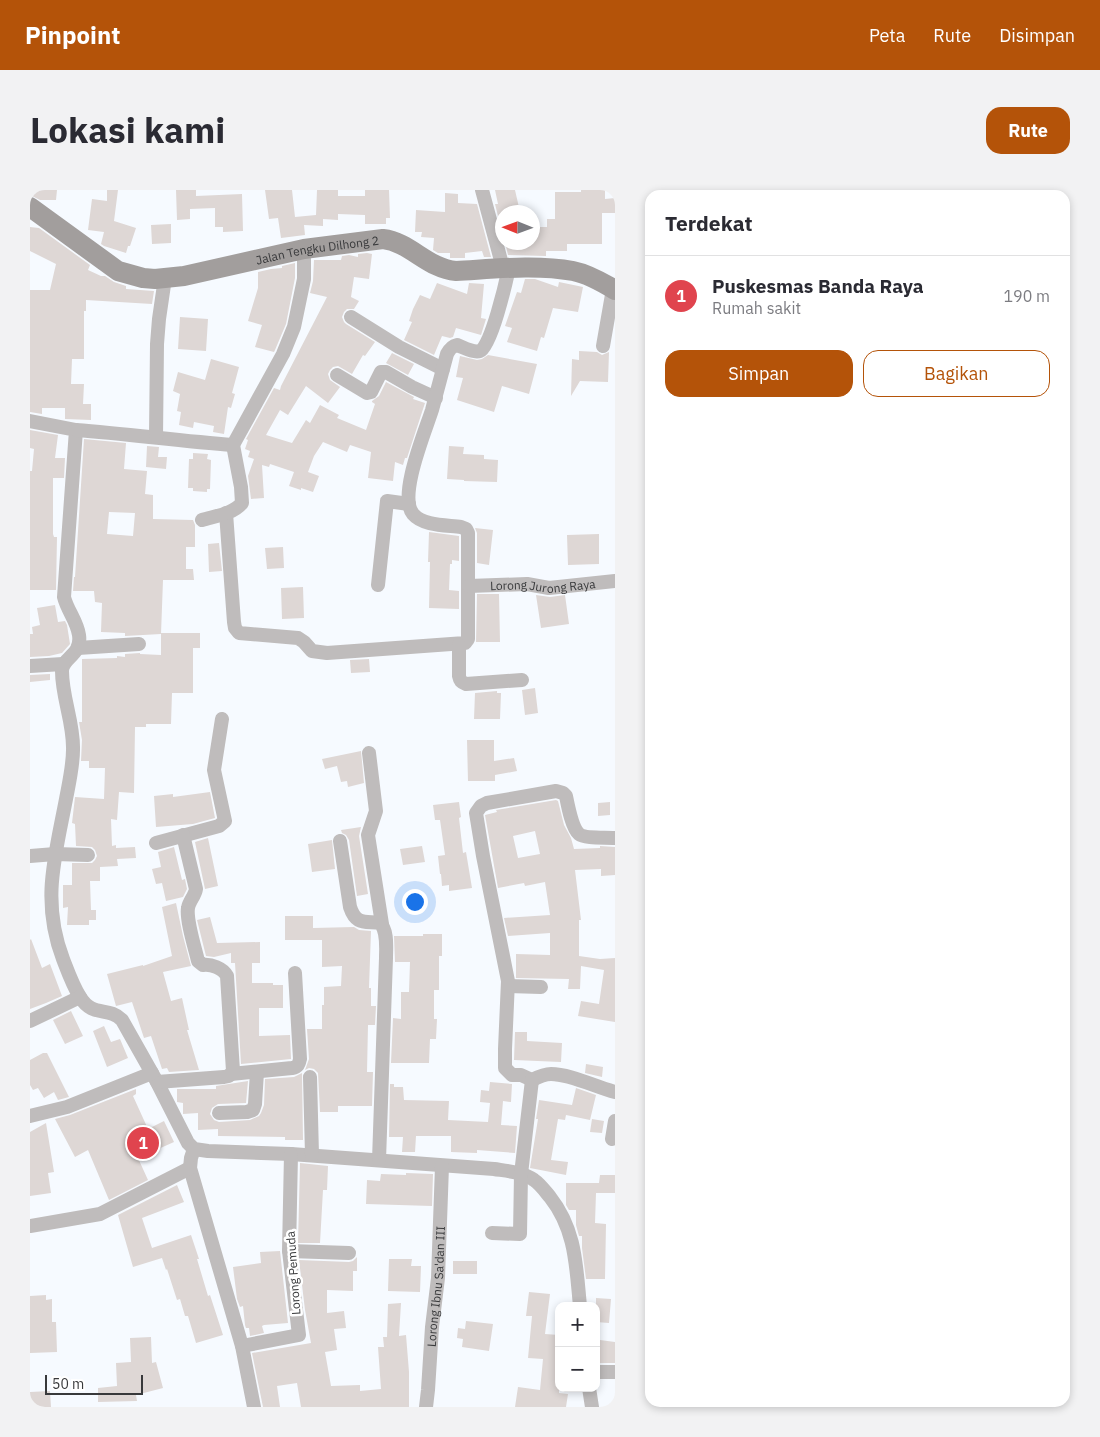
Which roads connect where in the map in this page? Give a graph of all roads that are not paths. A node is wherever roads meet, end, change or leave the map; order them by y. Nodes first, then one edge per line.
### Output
1 (482, 190) edge
2 (30, 207) edge
3 (304, 248) junction
4 (506, 268) junction
5 (165, 278) junction
6 (614, 290) edge
7 (351, 317) dead end
8 (603, 346) dead end
9 (443, 369) junction
10 (337, 374) dead end
11 (436, 398) junction
12 (30, 421) edge
13 (76, 430) junction
14 (156, 437) junction
15 (233, 445) junction
16 (409, 504) junction
17 (226, 514) junction
18 (202, 520) dead end
19 (615, 581) edge
20 (378, 585) dead end
21 (469, 586) junction
22 (139, 644) dead end
23 (459, 645) junction
24 (78, 648) junction
25 (63, 664) junction
26 (30, 666) edge
27 (522, 680) dead end
28 (222, 719) dead end
29 (369, 753) dead end
30 (183, 835) junction
31 (615, 838) edge
32 (340, 842) dead end
33 (156, 843) dead end
34 (55, 854) junction
35 (88, 855) dead end
36 (30, 856) edge
37 (382, 924) junction
38 (295, 972) dead end
39 (508, 986) junction
40 (541, 987) dead end
41 (80, 997) junction
42 (30, 1021) edge
43 (256, 1072) junction
44 (231, 1074) junction
45 (310, 1077) dead end
46 (155, 1078) junction
47 (532, 1080) junction
48 (615, 1092) edge
49 (219, 1113) dead end
50 (30, 1116) edge
51 (615, 1121) edge
52 (612, 1140) dead end
53 (194, 1148) junction
54 (291, 1154) junction
55 (312, 1155) junction
56 (379, 1160) junction
57 (442, 1166) junction
58 (190, 1168) junction
59 (521, 1174) junction
60 (30, 1226) edge
61 (492, 1233) dead end
62 (289, 1251) junction
63 (349, 1253) dead end
64 (580, 1302) edge
65 (242, 1346) junction
66 (600, 1372) edge
67 (615, 1372) edge
68 (590, 1392) edge
69 (254, 1407) edge
70 (426, 1407) edge
71 (592, 1407) edge

1 - 4 street
2 - 5 street, Jalan Tengku Dilhong 2
3 - 4 street, Jalan Tengku Dilhong 2
3 - 5 street, Jalan Tengku Dilhong 2
3 - 15 street
4 - 6 street, Jalan Tengku Dilhong 2
4 - 9 street
5 - 14 street
6 - 8 street
7 - 9 street
9 - 11 street
10 - 11 street
11 - 16 street
12 - 13 street
13 - 14 street
13 - 24 street
14 - 15 street
15 - 17 street
16 - 20 street
16 - 21 street
17 - 18 street
17 - 23 street
19 - 21 street, Lorong Jurong Raya
21 - 23 street
22 - 24 street
23 - 27 street
24 - 25 street
25 - 26 street
25 - 34 street
28 - 30 street
29 - 37 street
30 - 33 street
30 - 44 street
31 - 39 street
32 - 37 street
34 - 35 street
34 - 36 street
34 - 41 street
37 - 56 street
38 - 43 street
39 - 40 street
39 - 47 street
41 - 42 street
41 - 46 street
43 - 44 street
43 - 49 street
44 - 46 street
45 - 55 street
46 - 50 street
46 - 53 street
47 - 48 street
47 - 59 street
51 - 52 street
53 - 54 street
53 - 58 street
54 - 55 street
54 - 62 street, Lorong Pemuda
55 - 56 street
56 - 57 street
57 - 59 street
57 - 70 street, Lorong Ibnu Sa'dan III
58 - 60 street
58 - 65 street
59 - 61 street
59 - 64 street
62 - 63 street
62 - 65 street, Lorong Pemuda
65 - 69 street
66 - 67 street
68 - 71 street

